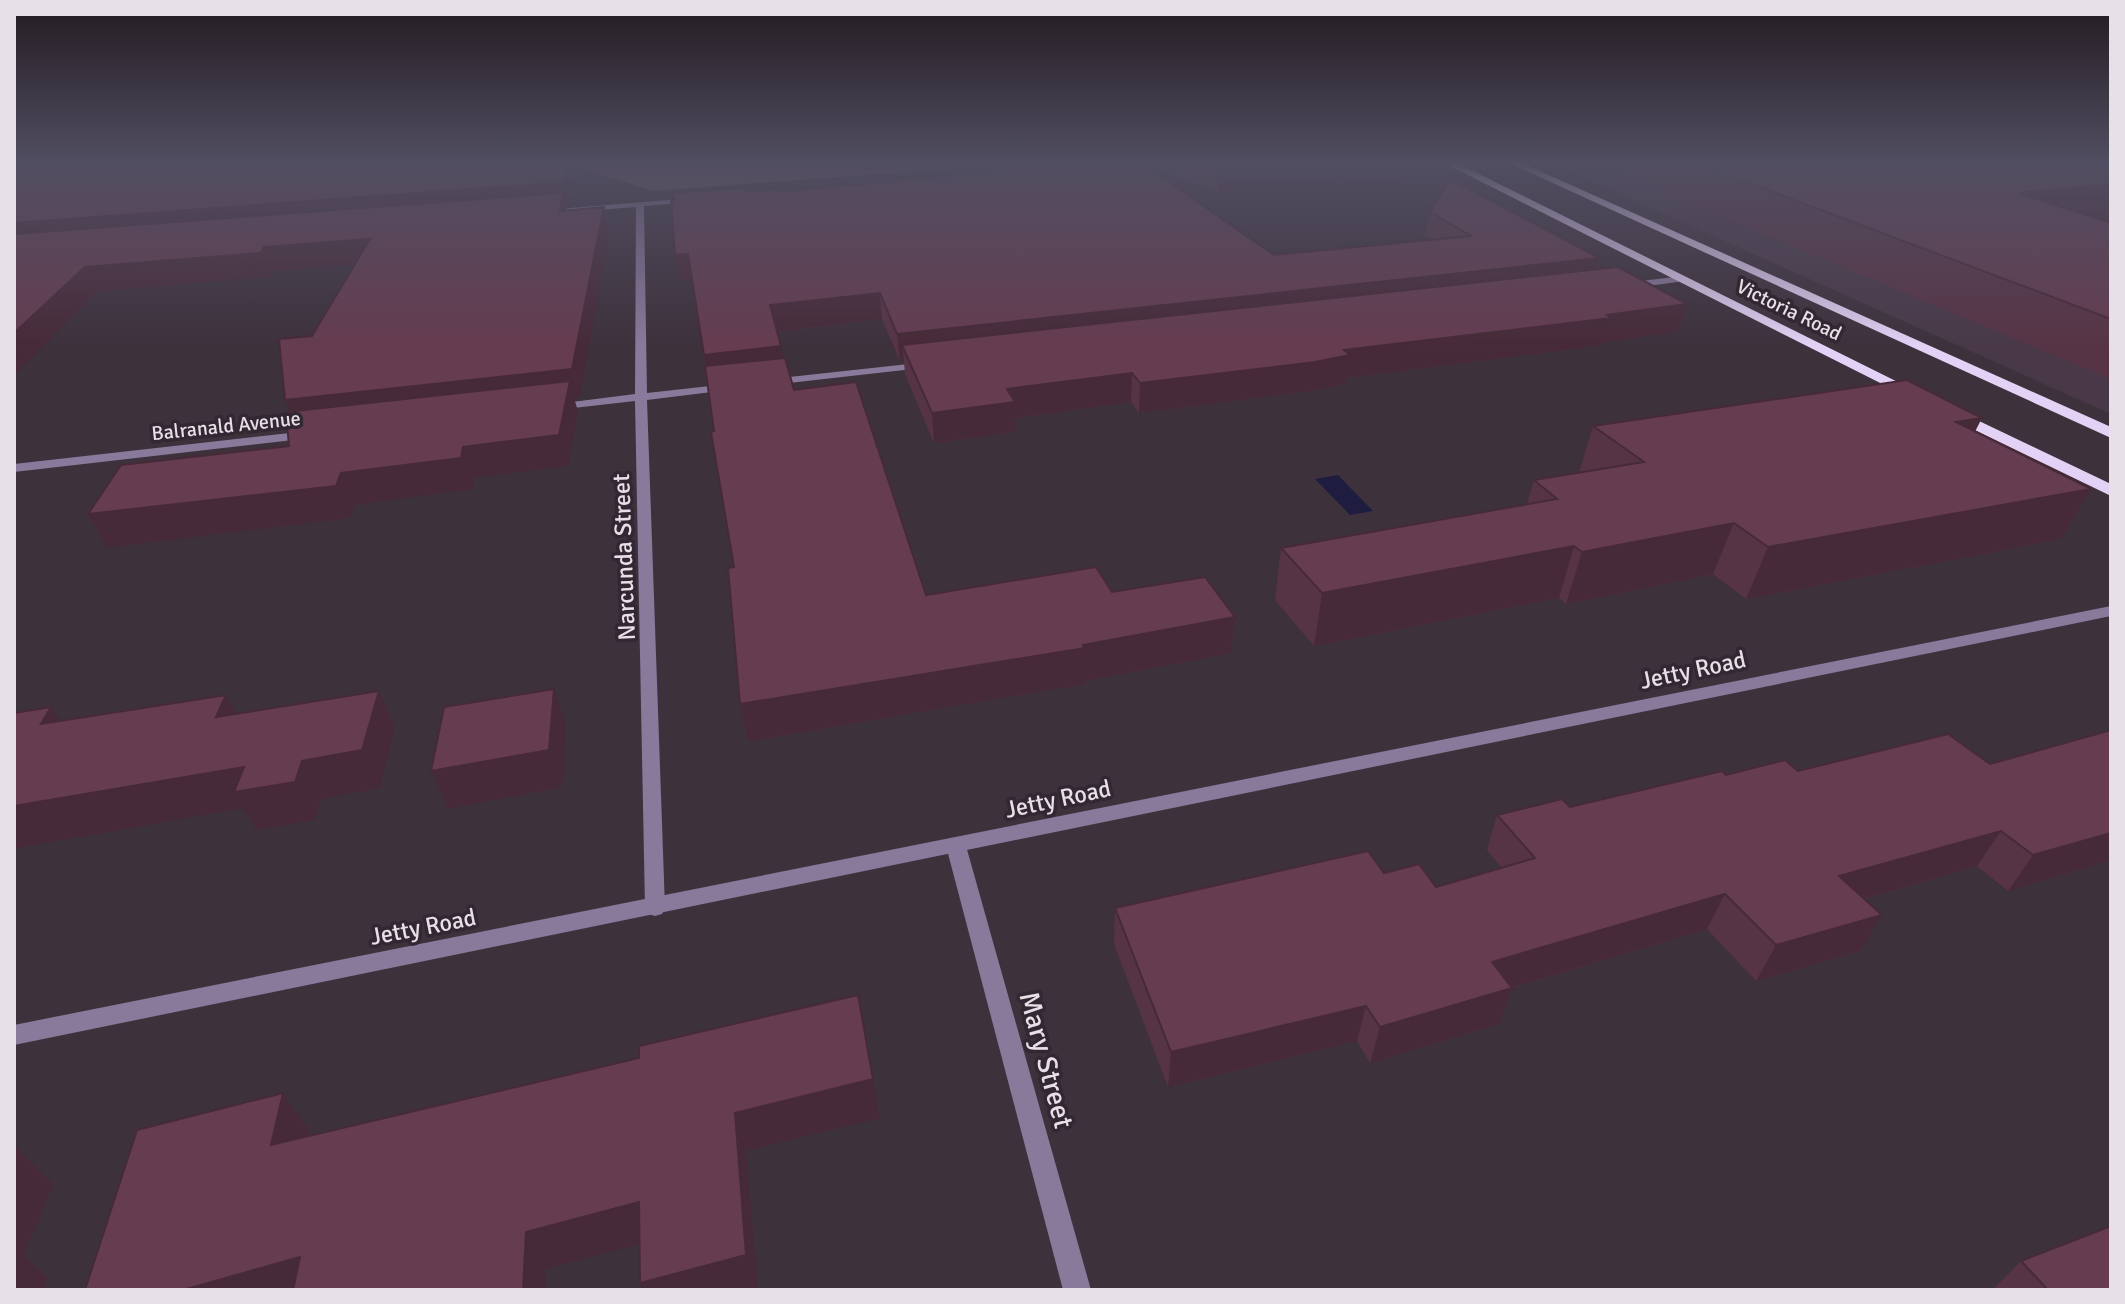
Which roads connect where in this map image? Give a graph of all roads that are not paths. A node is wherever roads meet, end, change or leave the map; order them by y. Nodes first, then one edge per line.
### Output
1 (640, 224) edge
2 (1571, 224) edge
3 (1649, 224) edge
4 (1682, 279) junction
5 (1606, 288) edge
6 (942, 363) edge
7 (752, 385) edge
8 (736, 386) edge
9 (641, 397) junction
10 (1925, 399) edge
11 (1939, 406) edge
12 (547, 408) edge
13 (328, 432) edge
14 (2111, 433) edge
15 (14, 468) edge
16 (2111, 491) edge
17 (2111, 611) edge
18 (956, 846) junction
19 (655, 908) junction
20 (14, 1035) edge
21 (1077, 1290) edge

1 - 9 street, Narcunda Street
2 - 4 highway, Victoria Road
3 - 14 highway, Victoria Road
4 - 5 street
4 - 10 highway, Victoria Road
6 - 7 street
8 - 9 street
9 - 12 street
9 - 19 street, Narcunda Street
11 - 16 highway
13 - 15 street, Balranald Avenue
17 - 18 street, Jetty Road
18 - 19 street, Jetty Road
18 - 21 street, Mary Street
19 - 20 street, Jetty Road

